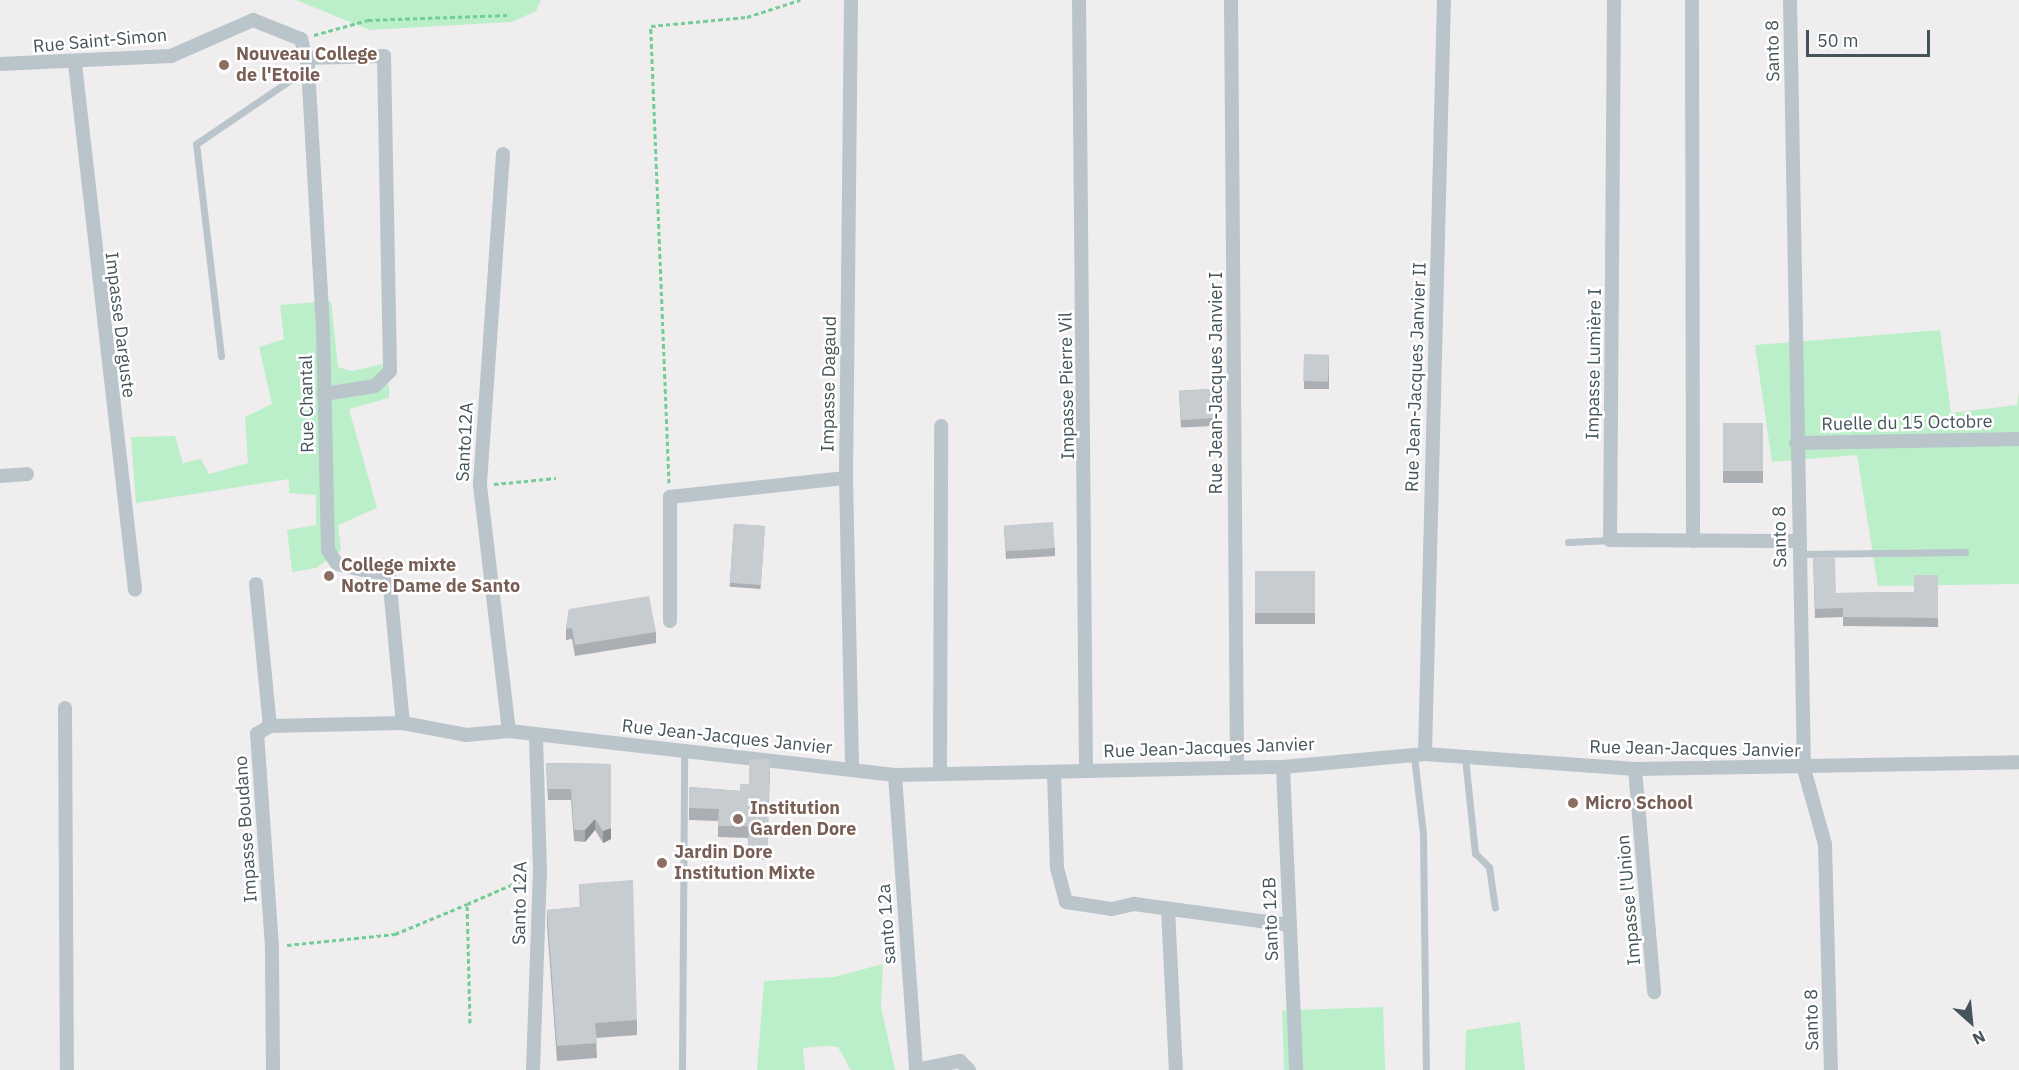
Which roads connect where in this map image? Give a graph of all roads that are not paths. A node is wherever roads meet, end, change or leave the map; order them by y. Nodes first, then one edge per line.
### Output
1 (852, 0) edge
2 (1079, 0) edge
3 (1231, 0) edge
4 (1444, 0) edge
5 (1614, 0) edge
6 (1692, 0) edge
7 (1790, 0) edge
8 (301, 39) joint
9 (307, 63) junction
10 (0, 64) edge
11 (75, 64) junction
12 (503, 154) dead end
13 (221, 356) dead end
14 (324, 394) junction
15 (941, 426) dead end
16 (2019, 439) edge
17 (1796, 444) junction
18 (27, 474) dead end
19 (0, 476) edge
20 (846, 478) junction
21 (1610, 540) junction
22 (1693, 541) junction
23 (1568, 542) dead end
24 (1798, 548) junction
25 (1965, 552) dead end
26 (256, 584) dead end
27 (135, 590) dead end
28 (670, 621) dead end
29 (65, 708) dead end
30 (403, 723) junction
31 (270, 726) junction
32 (509, 731) junction
33 (536, 736) junction
34 (684, 750) junction
35 (1419, 755) junction
36 (1466, 758) junction
37 (2019, 762) edge
38 (1237, 766) junction
39 (1282, 767) junction
40 (852, 768) junction
41 (1635, 769) junction
42 (1804, 769) junction
43 (1086, 771) junction
44 (1054, 773) junction
45 (940, 774) junction
46 (895, 775) junction
47 (1495, 908) dead end
48 (1168, 909) junction
49 (1288, 924) junction
50 (1654, 992) dead end
51 (67, 1070) edge
52 (273, 1070) edge
53 (533, 1070) edge
54 (682, 1070) edge
55 (916, 1070) edge
56 (969, 1070) edge
57 (1176, 1070) edge
58 (1296, 1070) edge
59 (1426, 1070) edge
60 (1831, 1070) edge

1 - 20 street, Impasse Dagaud
2 - 43 street, Impasse Pierre Vil
3 - 38 street, Rue Jean-Jacques Janvier I
4 - 35 street, Rue Jean-Jacques Janvier II
5 - 21 street, Impasse Lumière I
6 - 22 street
7 - 17 street, Santo 8
8 - 9 street, Rue Chantal
8 - 11 street, Rue Saint-Simon
9 - 13 lane
9 - 14 street, Rue Chantal
9 - 14 street
10 - 11 street, Rue Saint-Simon
11 - 27 street, Impasse Darguste
12 - 32 street, Santo12A
14 - 30 street, Rue Chantal
15 - 45 street
16 - 17 street, Ruelle du 15 Octobre
17 - 24 street, Santo 8
18 - 19 street
20 - 28 street
20 - 40 street, Impasse Dagaud
21 - 22 street
21 - 23 lane
22 - 24 street
24 - 25 lane
24 - 42 street, Santo 8
26 - 31 street
29 - 51 street
30 - 31 street
30 - 32 street, Rue Jean-Jacques Janvier
31 - 52 street, Impasse Boudano
32 - 33 street, Rue Jean-Jacques Janvier
33 - 34 street, Rue Jean-Jacques Janvier
33 - 53 street, Santo 12A
34 - 40 street, Rue Jean-Jacques Janvier
34 - 54 lane
35 - 36 street, Rue Jean-Jacques Janvier
35 - 39 street, Rue Jean-Jacques Janvier
35 - 59 lane
36 - 41 street, Rue Jean-Jacques Janvier
36 - 47 lane
37 - 42 street, Rue Jean-Jacques Janvier
38 - 39 street, Rue Jean-Jacques Janvier
38 - 43 street, Rue Jean-Jacques Janvier
39 - 49 street, Santo 12B
40 - 46 street, Rue Jean-Jacques Janvier
41 - 42 street, Rue Jean-Jacques Janvier
41 - 50 street, Impasse l'Union
42 - 60 street, Santo 8
43 - 44 street, Rue Jean-Jacques Janvier
44 - 45 street, Rue Jean-Jacques Janvier
44 - 48 street
45 - 46 street, Rue Jean-Jacques Janvier
46 - 55 street, santo 12a
48 - 49 street
48 - 57 street
49 - 58 street, Santo 12B
55 - 56 street

